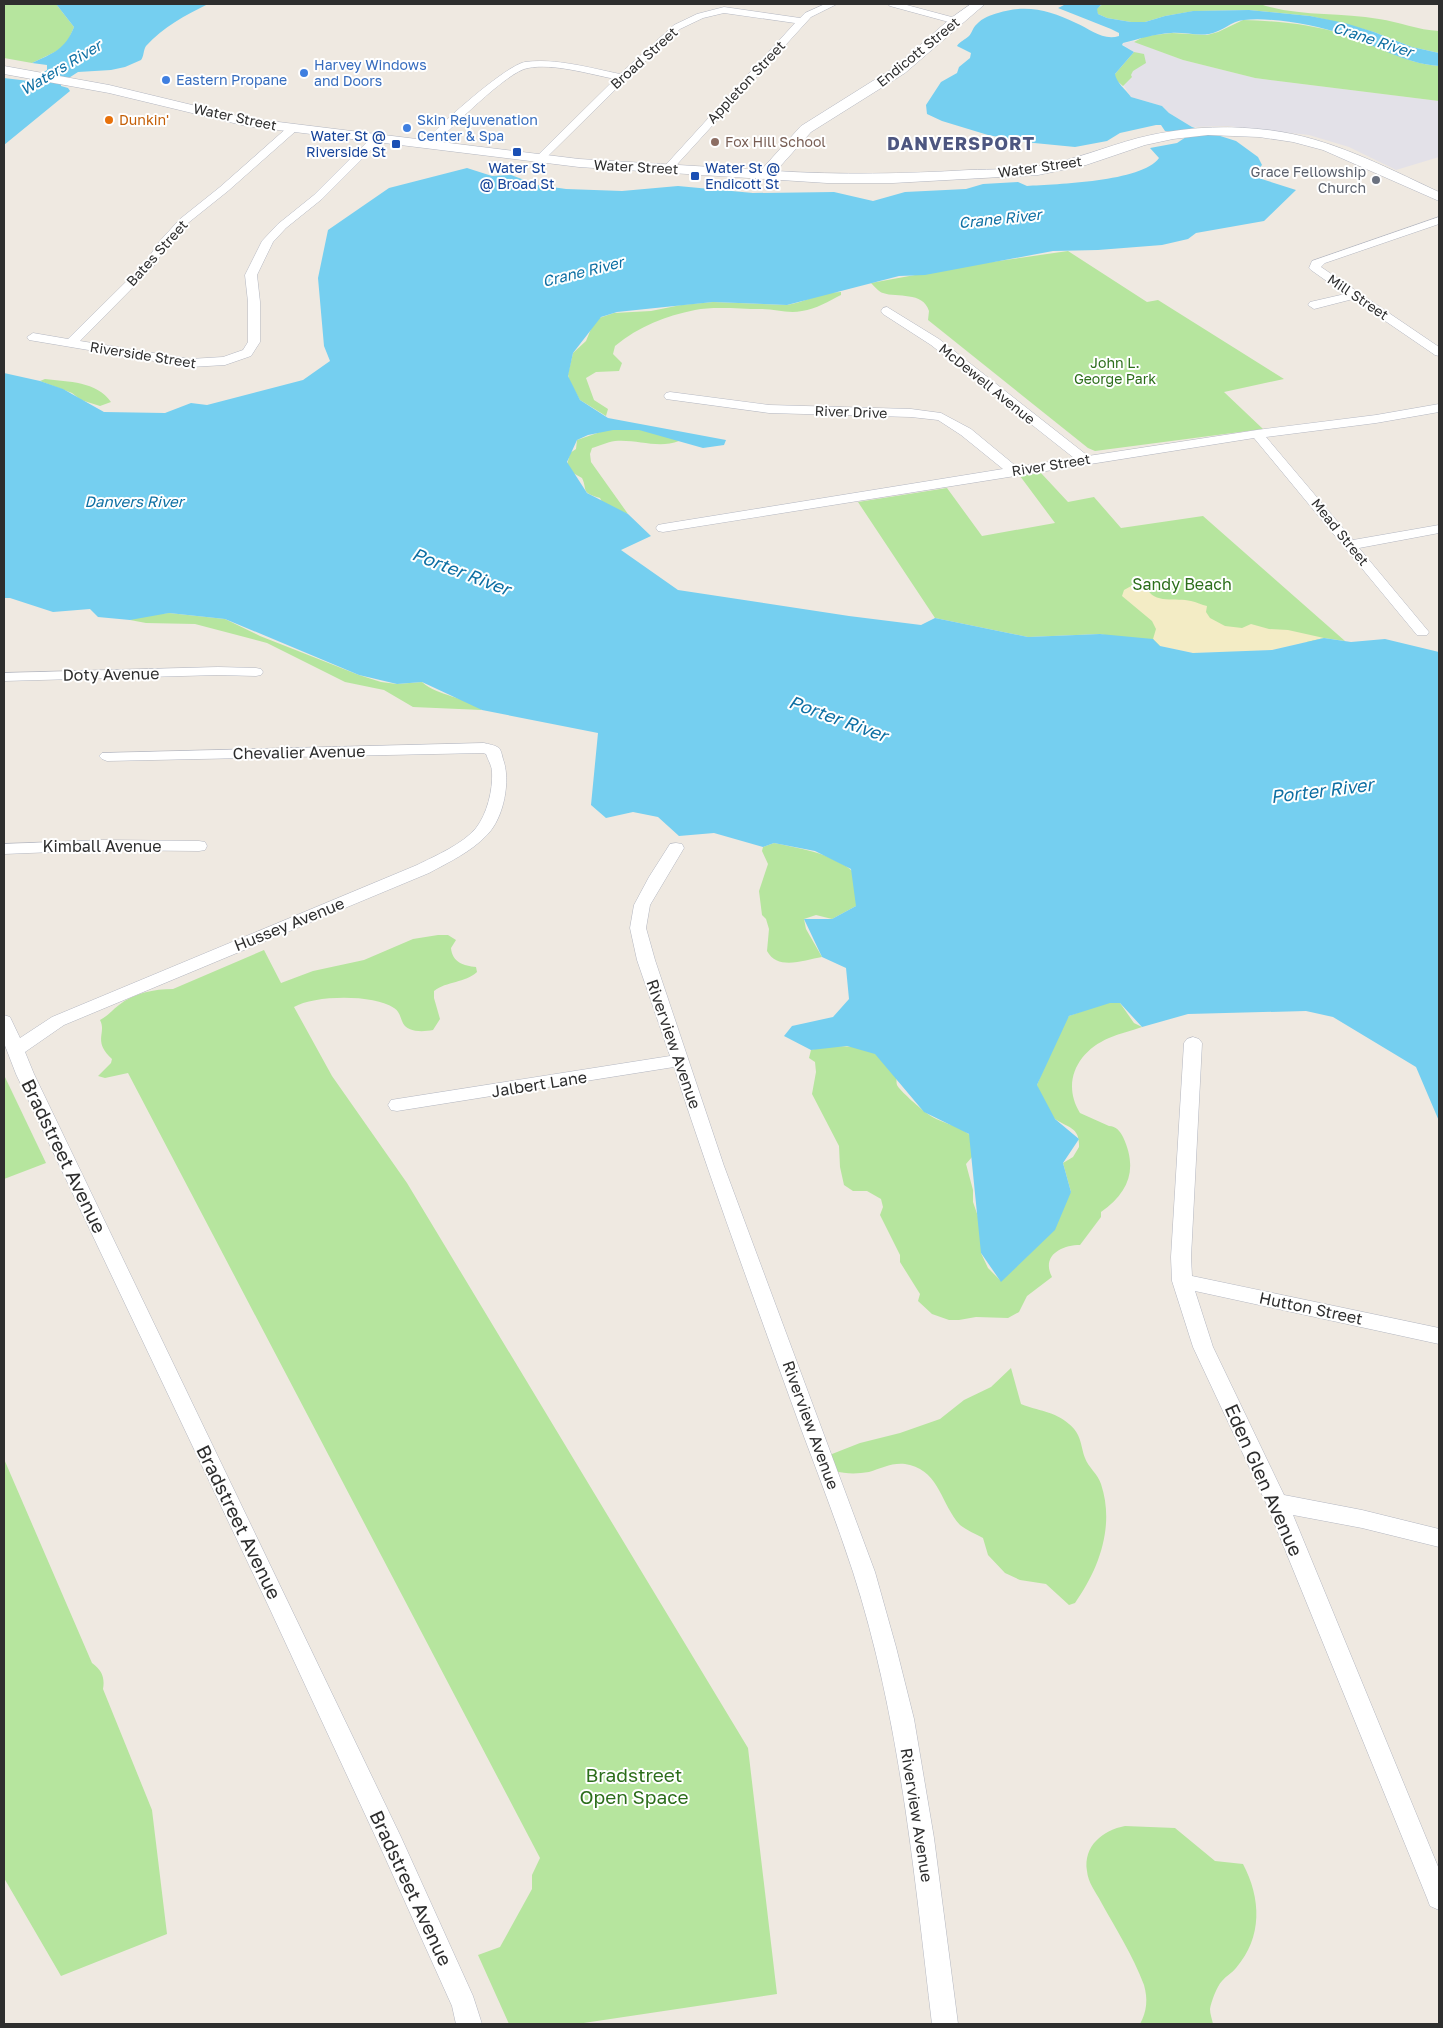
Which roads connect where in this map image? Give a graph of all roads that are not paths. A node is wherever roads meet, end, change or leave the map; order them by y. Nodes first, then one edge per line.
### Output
1 (832, 4) edge
2 (893, 4) edge
3 (979, 4) edge
4 (802, 21) junction
5 (956, 21) junction
6 (4, 70) edge
7 (622, 77) junction
8 (293, 128) junction
9 (376, 139) junction
10 (427, 145) junction
11 (540, 158) junction
12 (667, 169) junction
13 (766, 174) junction
14 (1439, 197) edge
15 (1439, 220) edge
16 (1354, 295) junction
17 (1314, 305) dead end
18 (887, 311) dead end
19 (32, 337) dead end
20 (70, 343) junction
21 (1439, 352) edge
22 (670, 396) dead end
23 (1439, 408) edge
24 (1257, 434) junction
25 (1085, 460) junction
26 (1014, 471) junction
27 (663, 528) dead end
28 (1439, 529) edge
29 (1350, 545) junction
30 (1422, 632) dead end
31 (256, 672) dead end
32 (4, 677) edge
33 (491, 750) joint
34 (107, 756) dead end
35 (200, 846) dead end
36 (676, 848) dead end
37 (4, 849) edge
38 (4, 1021) edge
39 (1193, 1043) dead end
40 (15, 1050) junction
41 (681, 1060) junction
42 (397, 1105) dead end
43 (1182, 1281) junction
44 (1439, 1336) edge
45 (1276, 1503) junction
46 (1439, 1538) edge
47 (1439, 1898) edge
48 (469, 2024) edge
49 (945, 2024) edge

1 - 4 street, Appleton Street
2 - 5 street
3 - 5 main road, Endicott Street
4 - 7 street, Broad Street
4 - 12 street, Appleton Street
5 - 13 main road, Endicott Street
6 - 8 main road, Water Street
7 - 10 street
7 - 11 street, Broad Street
8 - 9 main road, Water Street
8 - 20 street, Bates Street
9 - 10 main road, Water Street
9 - 20 street, Riverside Street
10 - 11 main road, Water Street
11 - 12 main road, Water Street
12 - 13 main road, Water Street
13 - 14 main road, Water Street
15 - 16 street, Mill Street
16 - 17 street
16 - 21 street, Mill Street
18 - 25 street, McDewell Avenue
19 - 20 street, Riverside Street
22 - 26 street, River Drive
23 - 24 street, River Street
24 - 25 street, River Street
24 - 29 street, Mead Street
25 - 26 street, River Street
26 - 27 street, River Street
28 - 29 street
29 - 30 street, Mead Street
31 - 32 street, Doty Avenue
33 - 34 street, Chevalier Avenue
33 - 40 street, Hussey Avenue
35 - 37 street, Kimball Avenue
36 - 41 street, Riverview Avenue
38 - 40 street, Bradstreet Avenue
39 - 43 street, Eden Glen Avenue
40 - 48 street, Bradstreet Avenue
41 - 42 street, Jalbert Lane
41 - 49 street, Riverview Avenue
43 - 44 street, Hutton Street
43 - 45 street, Eden Glen Avenue
45 - 46 street
45 - 47 street, Eden Glen Avenue

